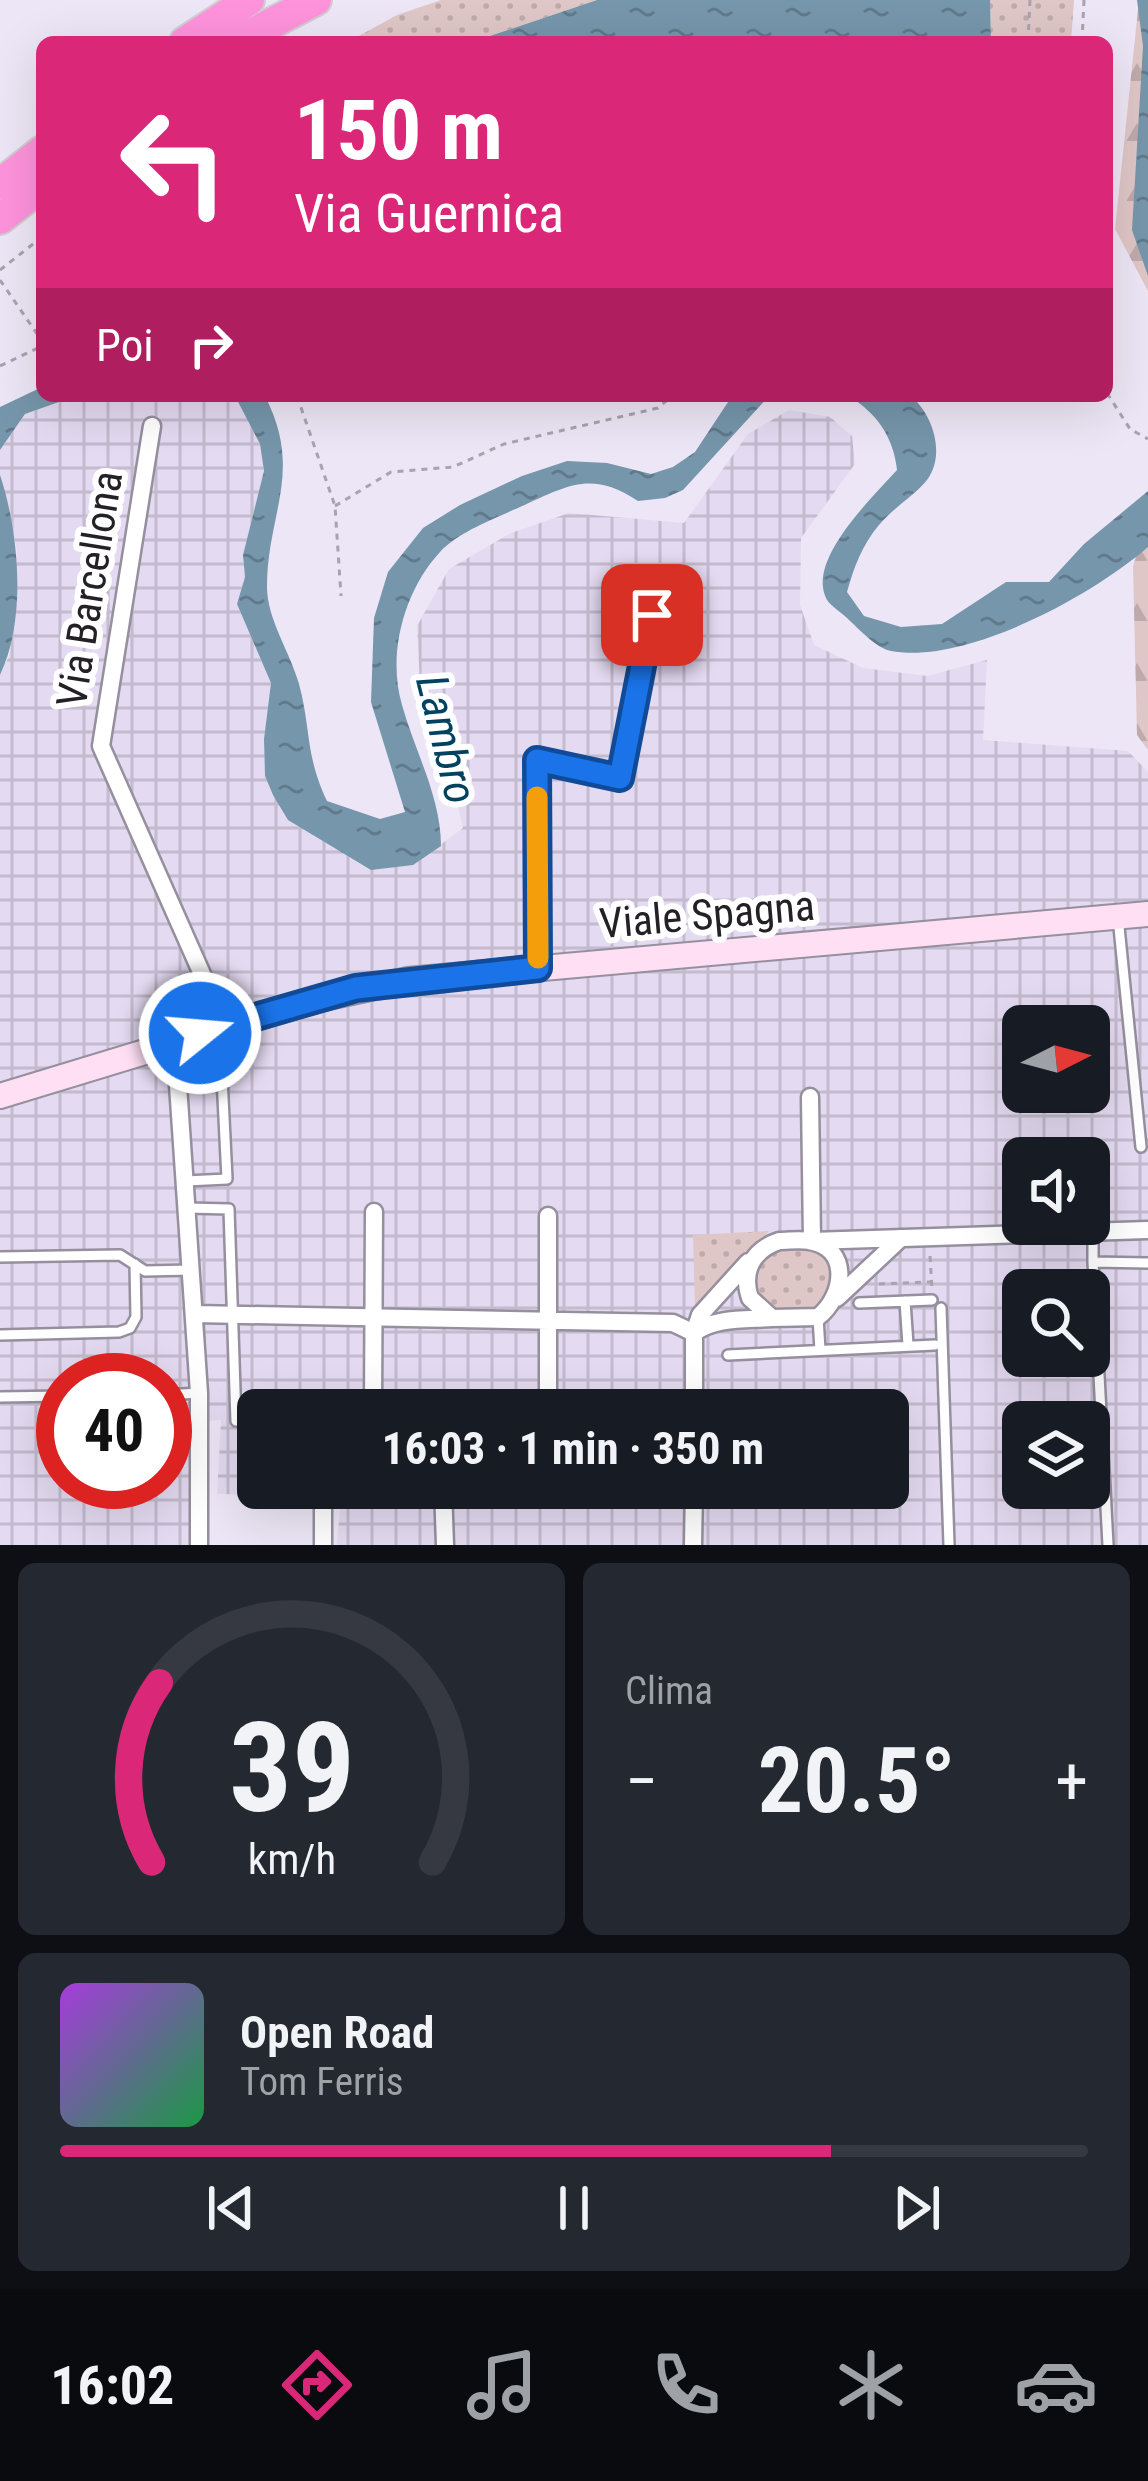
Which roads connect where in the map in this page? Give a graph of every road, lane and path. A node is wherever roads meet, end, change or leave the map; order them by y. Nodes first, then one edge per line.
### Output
1 (249, 0) edge
2 (316, 0) edge
3 (1030, 0) edge
4 (1084, 0) edge
5 (194, 36) edge
6 (247, 36) edge
7 (1028, 36) edge
8 (1082, 36) edge
9 (36, 156) edge
10 (0, 184) edge
11 (36, 190) edge
12 (0, 219) edge
13 (36, 242) edge
14 (0, 270) edge
15 (0, 280) edge
16 (36, 335) edge
17 (36, 347) edge
18 (0, 366) edge
19 (299, 402) edge
20 (665, 402) edge
21 (1113, 402) edge
22 (152, 426) dead end
23 (1148, 440) edge
24 (335, 506) junction
25 (341, 596) dead end
26 (652, 615) dead end
27 (1148, 914) edge
28 (1118, 917) junction
29 (538, 968) junction
30 (225, 1026) junction
31 (175, 1041) junction
32 (221, 1057) dead end
33 (0, 1096) edge
34 (810, 1096) dead end
35 (1141, 1147) dead end
36 (186, 1181) junction
37 (188, 1208) junction
38 (374, 1212) dead end
39 (548, 1216) dead end
40 (1148, 1230) edge
41 (1110, 1231) edge
42 (1002, 1234) edge
43 (901, 1238) junction
44 (812, 1241) junction
45 (1093, 1245) edge
46 (754, 1255) junction
47 (0, 1257) edge
48 (1093, 1262) junction
49 (1148, 1263) edge
50 (135, 1264) junction
51 (192, 1270) junction
52 (932, 1282) dead end
53 (856, 1294) junction
54 (836, 1299) junction
55 (905, 1301) junction
56 (195, 1314) junction
57 (232, 1314) junction
58 (374, 1317) junction
59 (818, 1317) junction
60 (772, 1318) junction
61 (548, 1321) junction
62 (694, 1334) junction
63 (0, 1335) edge
64 (908, 1345) junction
65 (934, 1345) dead end
66 (820, 1350) junction
67 (728, 1354) dead end
68 (374, 1389) edge
69 (548, 1389) edge
70 (694, 1389) edge
71 (192, 1393) edge
72 (199, 1393) junction
73 (36, 1396) edge
74 (0, 1397) edge
75 (236, 1421) dead end
76 (323, 1509) edge
77 (444, 1509) edge
78 (694, 1509) edge
79 (199, 1545) edge
80 (322, 1545) edge
81 (445, 1545) edge
82 (693, 1545) edge
83 (950, 1545) edge
84 (1108, 1545) edge

1 - 5 highway
2 - 6 highway
3 - 7 path
4 - 8 path
9 - 10 highway
11 - 12 highway
13 - 14 path
15 - 16 path
17 - 18 path
19 - 24 path
20 - 24 path
21 - 23 path
22 - 30 street, Via Barcellona
24 - 25 path
26 - 29 street
27 - 28 street, Viale Spagna
28 - 29 street, Viale Spagna
28 - 35 lane
29 - 30 street, Viale Spagna
30 - 31 street, Viale Spagna
31 - 33 street, Viale Spagna
31 - 36 street
32 - 36 lane
34 - 44 street
36 - 37 street
37 - 51 street
37 - 57 lane
38 - 58 street
39 - 61 street
40 - 41 street
42 - 43 street
43 - 44 street
43 - 53 street
44 - 46 street
44 - 54 street
45 - 48 lane
46 - 60 street
46 - 62 street
47 - 50 lane
48 - 49 lane
48 - 84 lane
50 - 51 lane
50 - 63 lane
51 - 56 street
52 - 53 path
53 - 54 street
53 - 55 lane
54 - 59 street
55 - 64 lane
55 - 83 lane
56 - 57 street
56 - 72 street
57 - 58 street
57 - 75 lane
58 - 61 street
58 - 68 street
59 - 60 street
59 - 66 lane
60 - 62 street
61 - 62 street
61 - 69 street
62 - 70 street
64 - 65 lane
64 - 66 lane
66 - 67 lane
71 - 72 lane
72 - 79 street
73 - 74 lane
76 - 80 street
77 - 81 street
78 - 82 street

